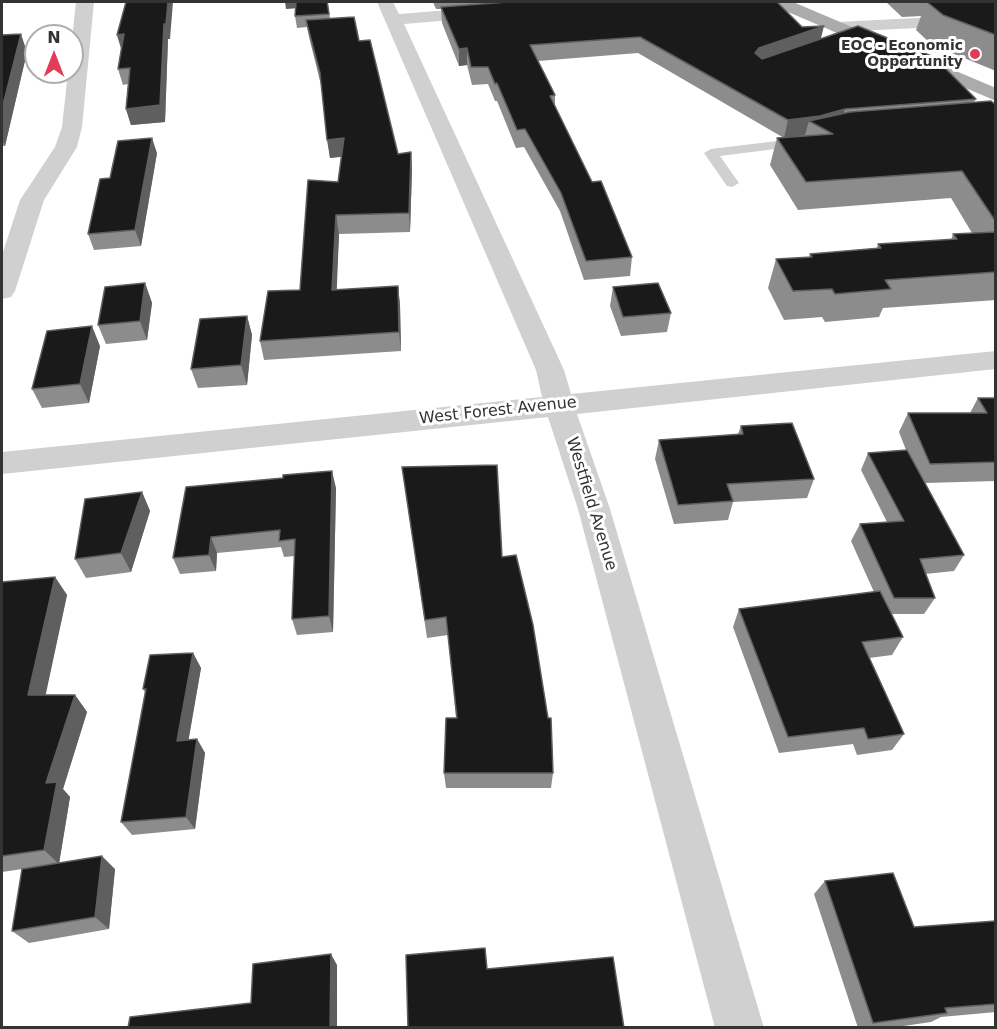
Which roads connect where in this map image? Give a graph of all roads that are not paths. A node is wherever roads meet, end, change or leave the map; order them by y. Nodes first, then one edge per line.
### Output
1 (85, 2) edge
2 (780, 2) edge
3 (508, 10) edge
4 (389, 11) edge
5 (996, 19) edge
6 (845, 34) junction
7 (996, 95) edge
8 (816, 140) edge
9 (732, 183) dead end
10 (2, 291) edge
11 (996, 360) edge
12 (559, 405) junction
13 (2, 463) edge
14 (740, 1028) edge

1 - 10 street
2 - 6 main road
3 - 4 street
4 - 12 street, Westfield Avenue
5 - 6 street
6 - 7 main road
8 - 9 lane
11 - 12 street, West Forest Avenue
12 - 13 street, West Forest Avenue
12 - 14 street, Westfield Avenue

